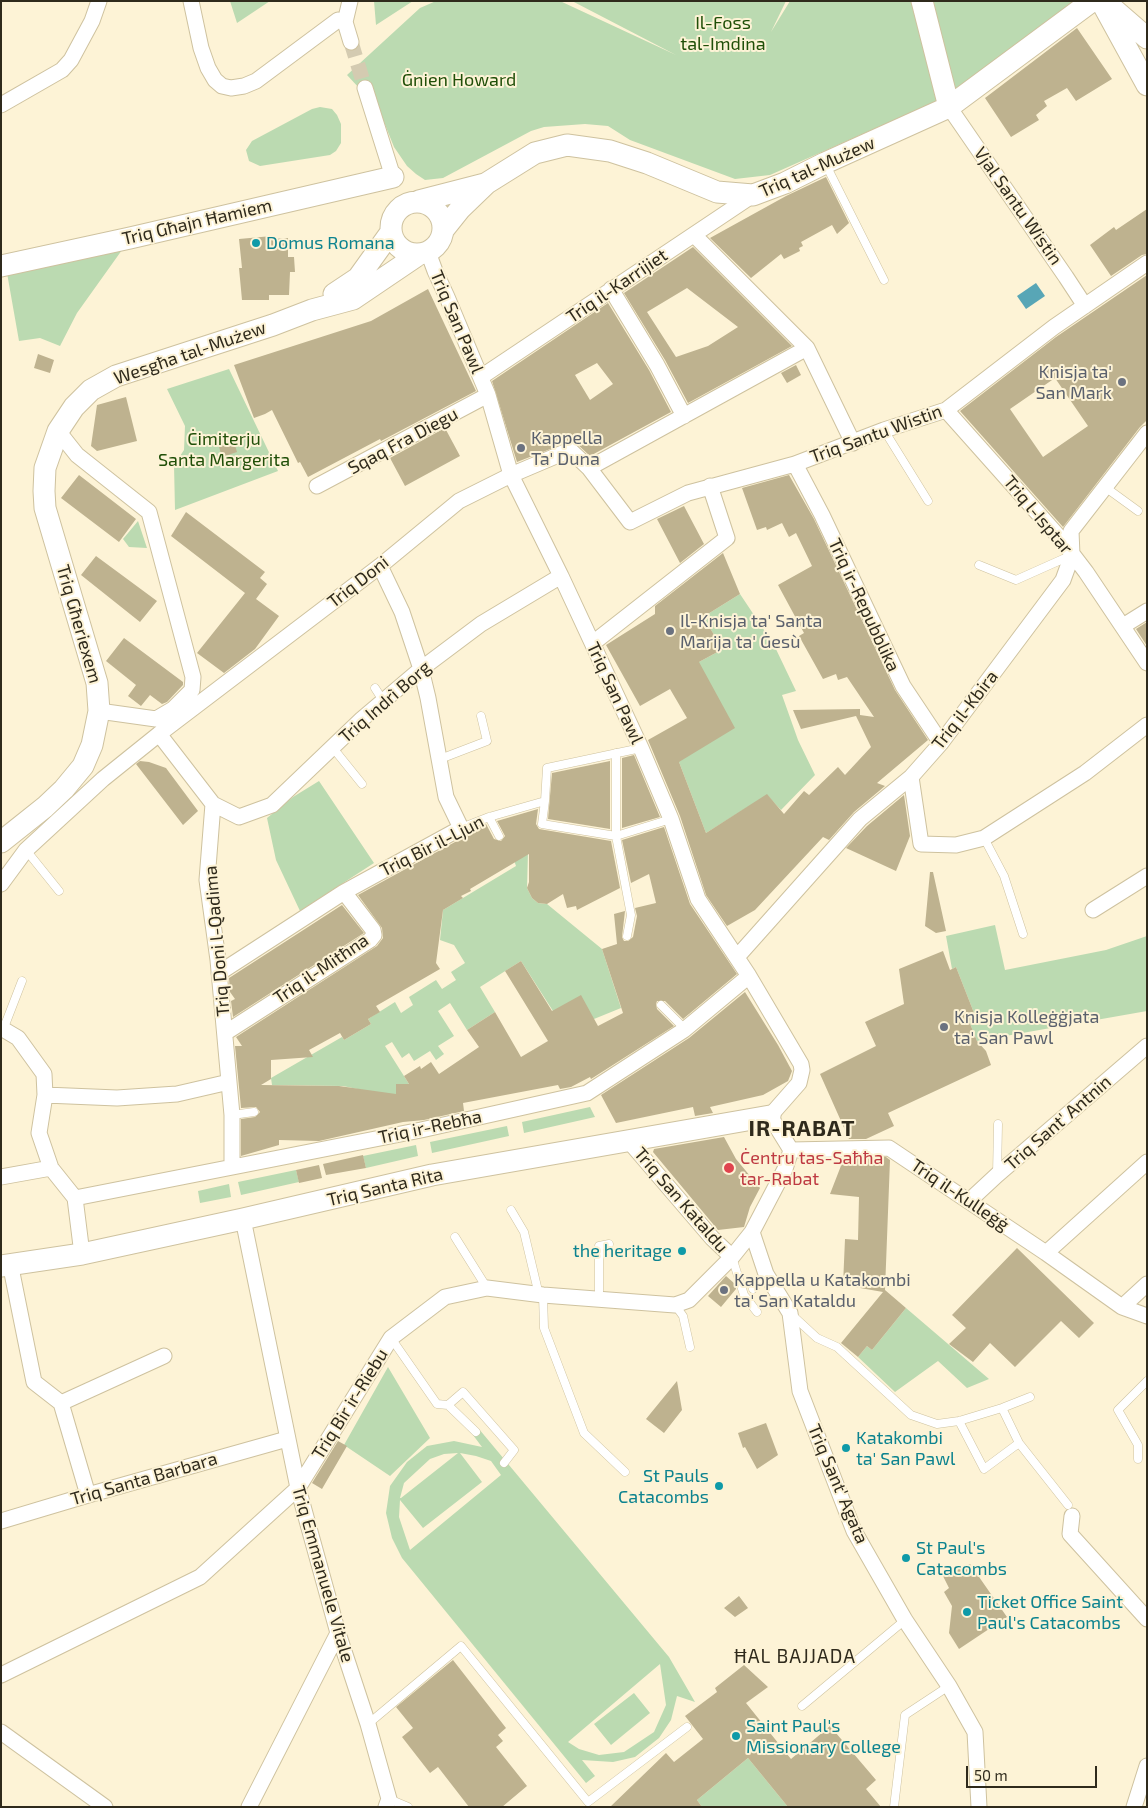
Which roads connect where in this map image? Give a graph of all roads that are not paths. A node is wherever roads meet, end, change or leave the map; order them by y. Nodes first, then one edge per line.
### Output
1 (98, 1) edge
2 (191, 1) edge
3 (350, 1) edge
4 (922, 1) edge
5 (1092, 1) edge
6 (1103, 1) edge
7 (345, 22) junction
8 (1147, 38) edge
9 (352, 42) tunnel mouth
10 (1147, 85) edge
11 (365, 88) tunnel mouth
12 (1, 105) edge
13 (950, 107) junction
14 (825, 163) junction
15 (393, 177) junction
16 (487, 184) junction
17 (753, 195) junction
18 (409, 205) junction
19 (444, 229) junction
20 (390, 232) junction
21 (694, 235) junction
22 (423, 254) junction
23 (1147, 263) edge
24 (1, 266) edge
25 (884, 280) dead end
26 (611, 290) junction
27 (1084, 306) junction
28 (312, 310) junction
29 (807, 348) junction
30 (481, 377) junction
31 (488, 395) junction
32 (74, 407) joint
33 (946, 410) junction
34 (684, 416) junction
35 (884, 430) junction
36 (58, 432) junction
37 (1147, 433) edge
38 (853, 443) junction
39 (795, 464) junction
40 (589, 468) junction
41 (511, 475) junction
42 (317, 486) dead end
43 (710, 486) junction
44 (1105, 487) junction
45 (928, 501) dead end
46 (1138, 511) dead end
47 (630, 522) joint
48 (1072, 555) junction
49 (380, 566) junction
50 (979, 566) dead end
51 (561, 576) junction
52 (1147, 611) edge
53 (1122, 626) junction
54 (592, 643) junction
55 (1147, 663) edge
56 (421, 669) junction
57 (375, 688) dead end
58 (384, 702) junction
59 (99, 711) junction
60 (481, 716) dead end
61 (1147, 725) edge
62 (159, 734) junction
63 (941, 743) junction
64 (332, 748) junction
65 (641, 748) junction
66 (616, 753) junction
67 (440, 759) junction
68 (83, 766) junction
69 (911, 777) junction
70 (103, 779) junction
71 (362, 784) dead end
72 (545, 801) junction
73 (213, 804) junction
74 (489, 817) junction
75 (670, 819) junction
76 (461, 828) junction
77 (499, 836) dead end
78 (616, 836) junction
79 (984, 838) junction
80 (1, 842) edge
81 (26, 850) junction
82 (1147, 876) edge
83 (1, 884) edge
84 (59, 891) dead end
85 (344, 892) junction
86 (1093, 910) dead end
87 (1023, 934) dead end
88 (627, 936) dead end
89 (737, 957) junction
90 (219, 973) junction
91 (749, 976) junction
92 (22, 981) dead end
93 (661, 1005) dead end
94 (685, 1028) junction
95 (2, 1030) edge
96 (225, 1033) junction
97 (1147, 1046) edge
98 (230, 1082) junction
99 (45, 1095) junction
100 (254, 1112) dead end
101 (232, 1115) junction
102 (770, 1116) junction
103 (998, 1124) dead end
104 (628, 1140) junction
105 (791, 1150) junction
106 (1147, 1162) edge
107 (232, 1166) junction
108 (51, 1168) junction
109 (997, 1175) junction
110 (1, 1177) edge
111 (76, 1198) junction
112 (970, 1201) junction
113 (511, 1210) dead end
114 (243, 1219) junction
115 (752, 1232) junction
116 (455, 1237) dead end
117 (609, 1244) dead end
118 (1046, 1253) junction
119 (82, 1254) junction
120 (732, 1258) junction
121 (6, 1264) edge
122 (766, 1274) junction
123 (1147, 1284) edge
124 (487, 1288) junction
125 (753, 1289) dead end
126 (541, 1295) junction
127 (599, 1298) junction
128 (674, 1304) junction
129 (1122, 1307) junction
130 (757, 1312) dead end
131 (790, 1313) junction
132 (1147, 1316) edge
133 (391, 1338) junction
134 (690, 1347) dead end
135 (164, 1356) dead end
136 (1147, 1381) edge
137 (1030, 1397) dead end
138 (61, 1403) junction
139 (448, 1405) junction
140 (1002, 1408) junction
141 (959, 1421) junction
142 (476, 1432) dead end
143 (287, 1439) junction
144 (1019, 1443) junction
145 (1138, 1459) dead end
146 (504, 1463) dead end
147 (625, 1472) dead end
148 (298, 1488) junction
149 (88, 1495) junction
150 (1070, 1511) joint
151 (1, 1521) edge
152 (1147, 1619) edge
153 (906, 1620) junction
154 (338, 1633) junction
155 (1, 1675) edge
156 (949, 1686) junction
157 (802, 1706) dead end
158 (368, 1724) junction
159 (687, 1726) dead end
160 (1, 1732) edge
161 (1147, 1766) edge
162 (387, 1803) edge
163 (104, 1807) edge
164 (249, 1807) edge
165 (408, 1807) edge
166 (894, 1807) edge
167 (979, 1807) edge
168 (1134, 1807) edge

1 - 12 street
2 - 7 street
3 - 7 street
4 - 13 street
5 - 13 street, Triq tal-Mużew
6 - 8 street
6 - 10 street
7 - 9 street
11 - 15 street
13 - 14 street, Triq tal-Mużew
13 - 27 street, Vjal Santu Wistin
14 - 17 street, Triq tal-Mużew
14 - 25 lane
15 - 18 street
15 - 24 street, Triq Għajn Ħamiem
16 - 17 street, Triq tal-Mużew
16 - 18 street, Triq tal-Mużew
16 - 19 street, Triq tal-Mużew
17 - 21 street, Triq il-Karrijiet
18 - 19 street
18 - 20 street
19 - 22 street
20 - 22 street
20 - 28 street, Wesgħa tal-Mużew
21 - 26 street, Triq il-Karrijiet
21 - 29 street
22 - 28 street, Wesgħa tal-Mużew
22 - 30 street, Triq San Pawl
23 - 27 street, Triq Santu Wistin
26 - 30 street, Triq il-Karrijiet
26 - 34 street
27 - 33 street, Triq Santu Wistin
28 - 32 street, Wesgħa tal-Mużew
29 - 34 street
29 - 38 street
30 - 31 street, Triq San Pawl
31 - 41 street, Triq San Pawl
31 - 42 street, Sqaq Fra Diegu
32 - 36 street, Triq Għeriexem
33 - 35 street, Triq Santu Wistin
33 - 48 street, Triq l-Isptar
34 - 40 street
35 - 38 street, Triq Santu Wistin
35 - 45 lane
36 - 59 street, Triq Għeriexem
36 - 59 street
37 - 44 street, Triq il-Kbira
38 - 39 street, Triq Santu Wistin
39 - 43 street, Triq Santu Wistin
39 - 63 street, Triq ir-Repubblika
40 - 41 street, Triq Doni
40 - 47 street, Triq Doni
41 - 49 street, Triq Doni
41 - 51 street, Triq San Pawl
43 - 47 street, Triq Santu Wistin
43 - 54 street
44 - 46 lane
44 - 48 street, Triq il-Kbira
48 - 50 lane
48 - 53 street, Triq l-Isptar
48 - 63 street, Triq il-Kbira
49 - 56 street
49 - 62 street, Triq Doni
51 - 54 street, Triq San Pawl
51 - 56 street, Triq Indrì Borg
52 - 53 street
53 - 55 street, Triq l-Isptar
54 - 65 street, Triq San Pawl
56 - 58 street, Triq Indrì Borg
56 - 67 street
57 - 58 lane
58 - 64 street, Triq Indrì Borg
59 - 68 street, Triq Għeriexem
60 - 67 lane
61 - 79 street
62 - 70 street, Triq Doni
62 - 73 street
63 - 69 street, Triq il-Kbira
64 - 71 lane
64 - 73 street, Triq Indrì Borg
65 - 66 lane
65 - 75 street, Triq San Pawl
66 - 72 lane
66 - 78 lane
67 - 76 street
68 - 70 street
68 - 80 street, Triq Għeriexem
69 - 79 street
69 - 89 street, Triq il-Kbira
70 - 81 street, Triq Doni
72 - 74 lane, Triq Bir il-Ljun
72 - 78 lane
73 - 90 street, Triq Doni l-Qadima
74 - 76 lane, Triq Bir il-Ljun
74 - 77 lane
75 - 78 lane
75 - 89 street, Triq San Pawl
76 - 85 street, Triq Bir il-Ljun
78 - 88 lane
79 - 87 lane
81 - 83 street, Triq Doni
81 - 84 lane
82 - 86 street
85 - 90 street, Triq Bir il-Ljun
85 - 96 street, Triq il-Mitħna
89 - 91 street, Triq San Pawl
90 - 96 street, Triq Doni l-Qadima
91 - 94 street, Triq ir-Rebħa
91 - 102 street, Triq San Pawl
92 - 95 lane
93 - 94 lane
94 - 107 street, Triq ir-Rebħa
95 - 99 street
96 - 98 street, Triq Doni l-Qadima
97 - 109 street, Triq Sant' Antnin
98 - 99 street
98 - 101 street, Triq Doni l-Qadima
99 - 108 street
100 - 101 lane
101 - 107 street, Triq Doni l-Qadima
102 - 104 street, Triq Santa Rita
102 - 105 street
103 - 109 lane
104 - 114 street, Triq Santa Rita
104 - 120 street, Triq San Kataldu
105 - 112 street, Triq il-Kulleġġ
105 - 115 street, Triq San Kataldu
106 - 118 street
107 - 111 street, Triq ir-Rebħa
108 - 110 street
108 - 111 street
109 - 112 street, Triq Sant' Antnin
111 - 119 street
112 - 118 street, Triq il-Kulleġġ
113 - 126 lane
114 - 119 street, Triq Santa Rita
114 - 143 street, Triq Emmanuele Vitale
115 - 120 street, Triq San Kataldu
115 - 122 street, Triq Sant' Agata
116 - 124 lane
117 - 127 lane
118 - 129 street, Triq il-Kulleġġ
119 - 121 street, Triq Santa Rita
120 - 128 street
120 - 130 lane
121 - 138 street
122 - 125 lane
122 - 131 street, Triq Sant' Agata
123 - 129 street
124 - 126 street, Triq Bir ir-Riebu
124 - 133 street, Triq Bir ir-Riebu
126 - 127 street, Triq Bir ir-Riebu
126 - 147 lane
127 - 128 street, Triq Bir ir-Riebu
128 - 134 lane
129 - 132 street, Triq il-Kulleġġ
131 - 141 lane
131 - 153 street, Triq Sant' Agata
133 - 139 lane
133 - 148 street, Triq Bir ir-Riebu
135 - 138 street
136 - 145 lane
137 - 140 lane
138 - 149 street
139 - 142 lane
139 - 146 lane
140 - 141 lane
140 - 144 lane
141 - 144 lane
143 - 148 street, Triq Emmanuele Vitale
143 - 149 street, Triq Santa Barbara
144 - 150 lane
148 - 154 street, Triq Emmanuele Vitale
148 - 155 street, Triq Bir ir-Riebu
149 - 151 street, Triq Santa Barbara
150 - 152 street
153 - 156 street, Triq Sant' Agata
153 - 157 lane
154 - 158 street, Triq Emmanuele Vitale
154 - 164 street
156 - 166 lane
156 - 167 street, Triq Sant' Agata
158 - 159 lane
158 - 162 street, Triq Emmanuele Vitale
160 - 163 street
161 - 168 street
162 - 165 lane

